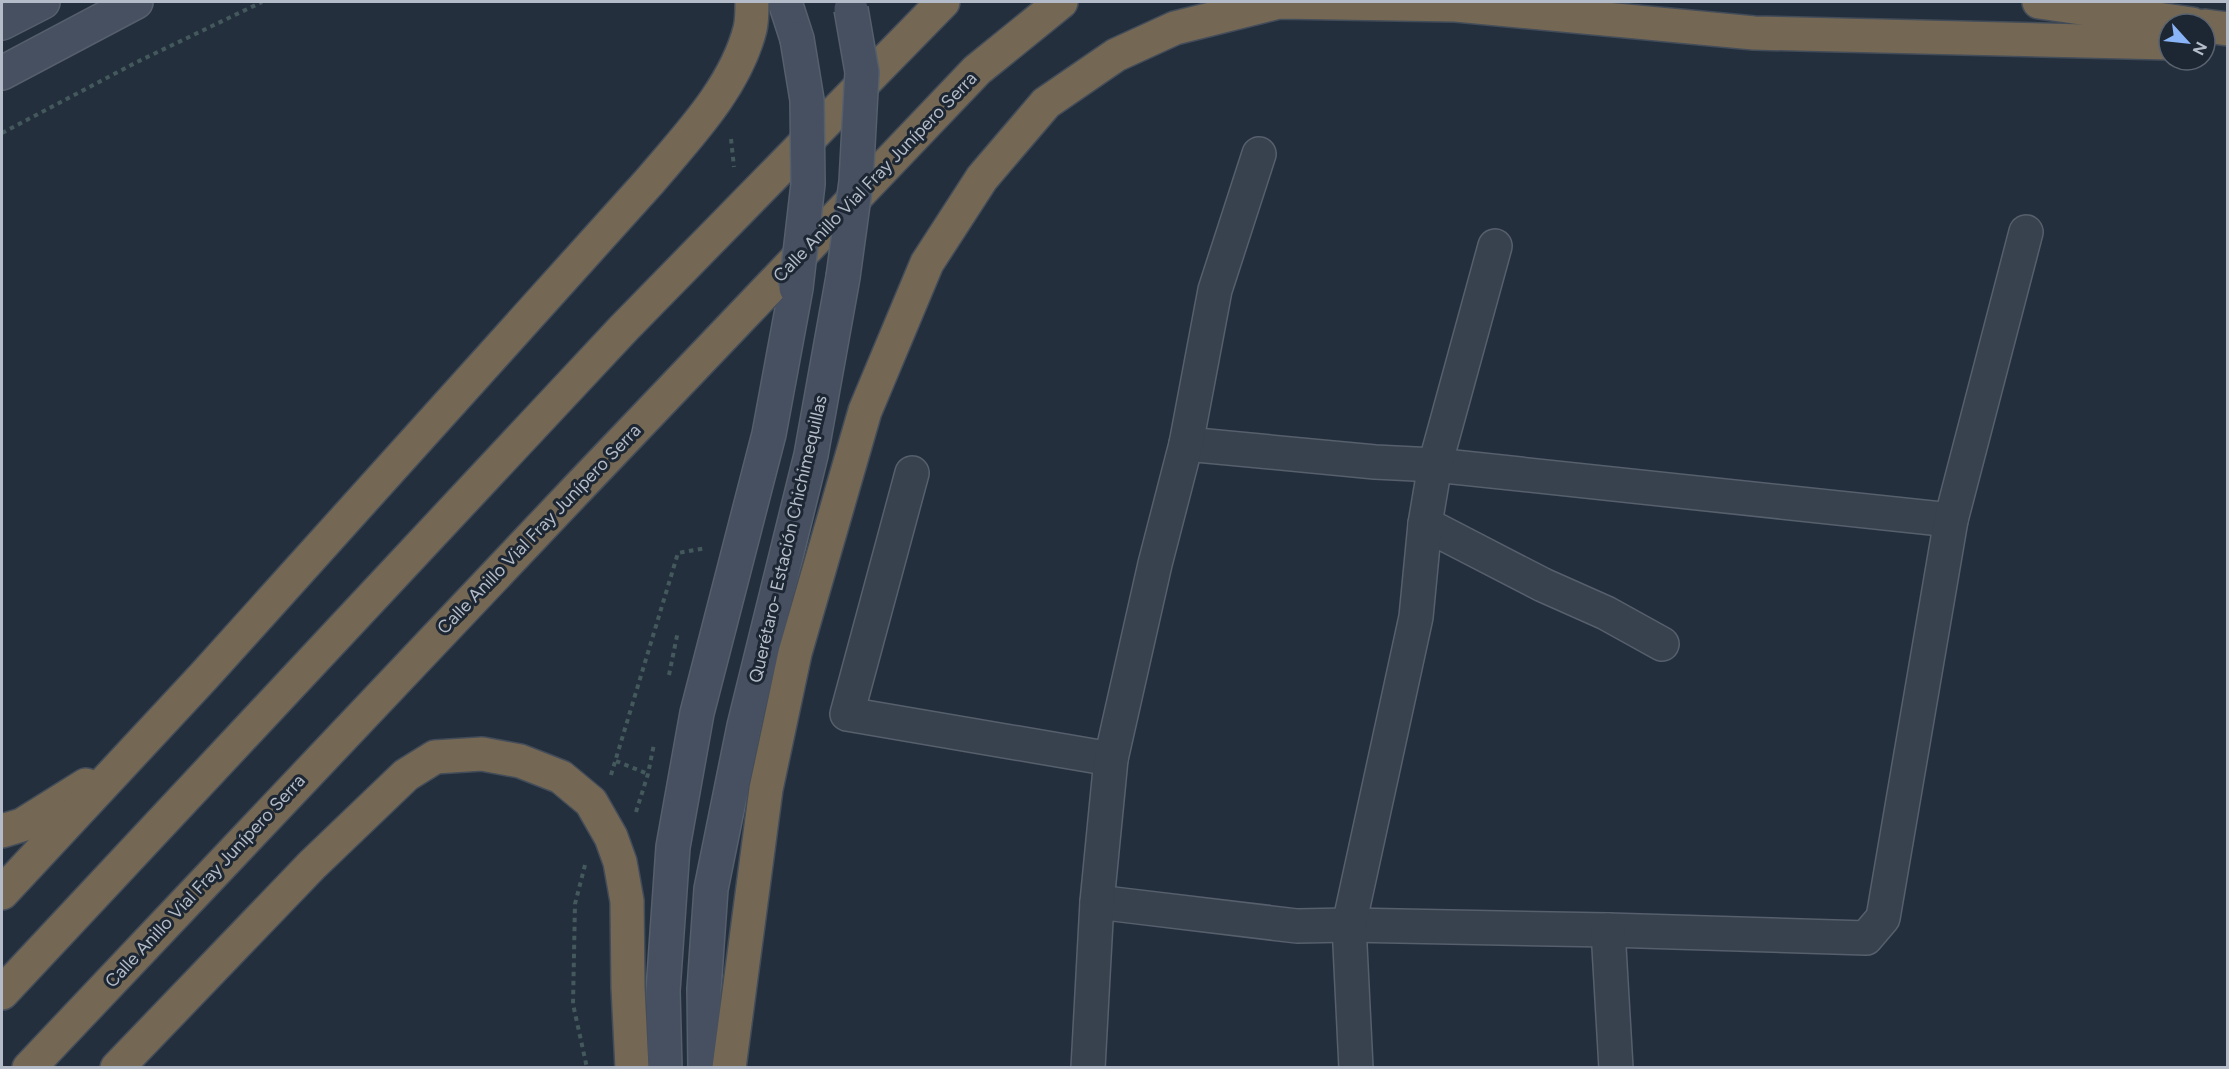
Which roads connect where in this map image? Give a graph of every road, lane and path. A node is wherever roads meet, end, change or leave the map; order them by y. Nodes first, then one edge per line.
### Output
1 (44, 2) edge
2 (136, 2) edge
3 (262, 2) edge
4 (752, 2) edge
5 (785, 2) edge
6 (943, 2) edge
7 (1061, 2) edge
8 (2039, 2) edge
9 (850, 5) edge
10 (2157, 19) edge
11 (2, 23) edge
12 (2157, 43) edge
13 (2, 73) edge
14 (731, 129) dead end
15 (2, 133) edge
16 (1259, 154) dead end
17 (734, 170) dead end
18 (2026, 232) dead end
19 (1495, 246) dead end
20 (1186, 444) junction
21 (1435, 465) junction
22 (912, 473) dead end
23 (1951, 520) junction
24 (1425, 524) junction
25 (710, 547) dead end
26 (678, 631) dead end
27 (1662, 644) dead end
28 (204, 676) junction
29 (667, 686) dead end
30 (655, 741) dead end
31 (1111, 759) junction
32 (616, 761) junction
33 (648, 774) junction
34 (598, 814) junction
35 (2, 831) edge
36 (620, 862) junction
37 (2, 893) edge
38 (1096, 902) junction
39 (1349, 925) junction
40 (1608, 930) junction
41 (2, 993) edge
42 (29, 1068) edge
43 (117, 1068) edge
44 (587, 1068) edge
45 (632, 1068) edge
46 (665, 1068) edge
47 (705, 1068) edge
48 (729, 1068) edge
49 (1088, 1068) edge
50 (1356, 1068) edge
51 (1616, 1068) edge

1 - 11 main road
2 - 13 main road
3 - 15 path
4 - 28 highway
5 - 46 main road, bridge
6 - 41 highway
7 - 42 highway, Calle Anillo Vial Fray Junípero Serra
8 - 10 highway
9 - 47 main road, Querétaro- Estación Chichimequillas, bridge
12 - 48 highway
14 - 17 path
16 - 20 street
18 - 23 street
19 - 21 street
20 - 21 street
20 - 31 street
21 - 23 street
21 - 24 street
22 - 31 street
23 - 40 street
24 - 27 street
24 - 39 street
25 - 32 path
26 - 29 path
28 - 35 highway
28 - 37 highway
30 - 33 path
31 - 38 street
32 - 33 path
32 - 34 path
33 - 36 path
34 - 36 highway
34 - 43 highway
34 - 44 path
36 - 45 highway
38 - 39 street
38 - 49 street
39 - 40 street
39 - 50 street
40 - 51 street

